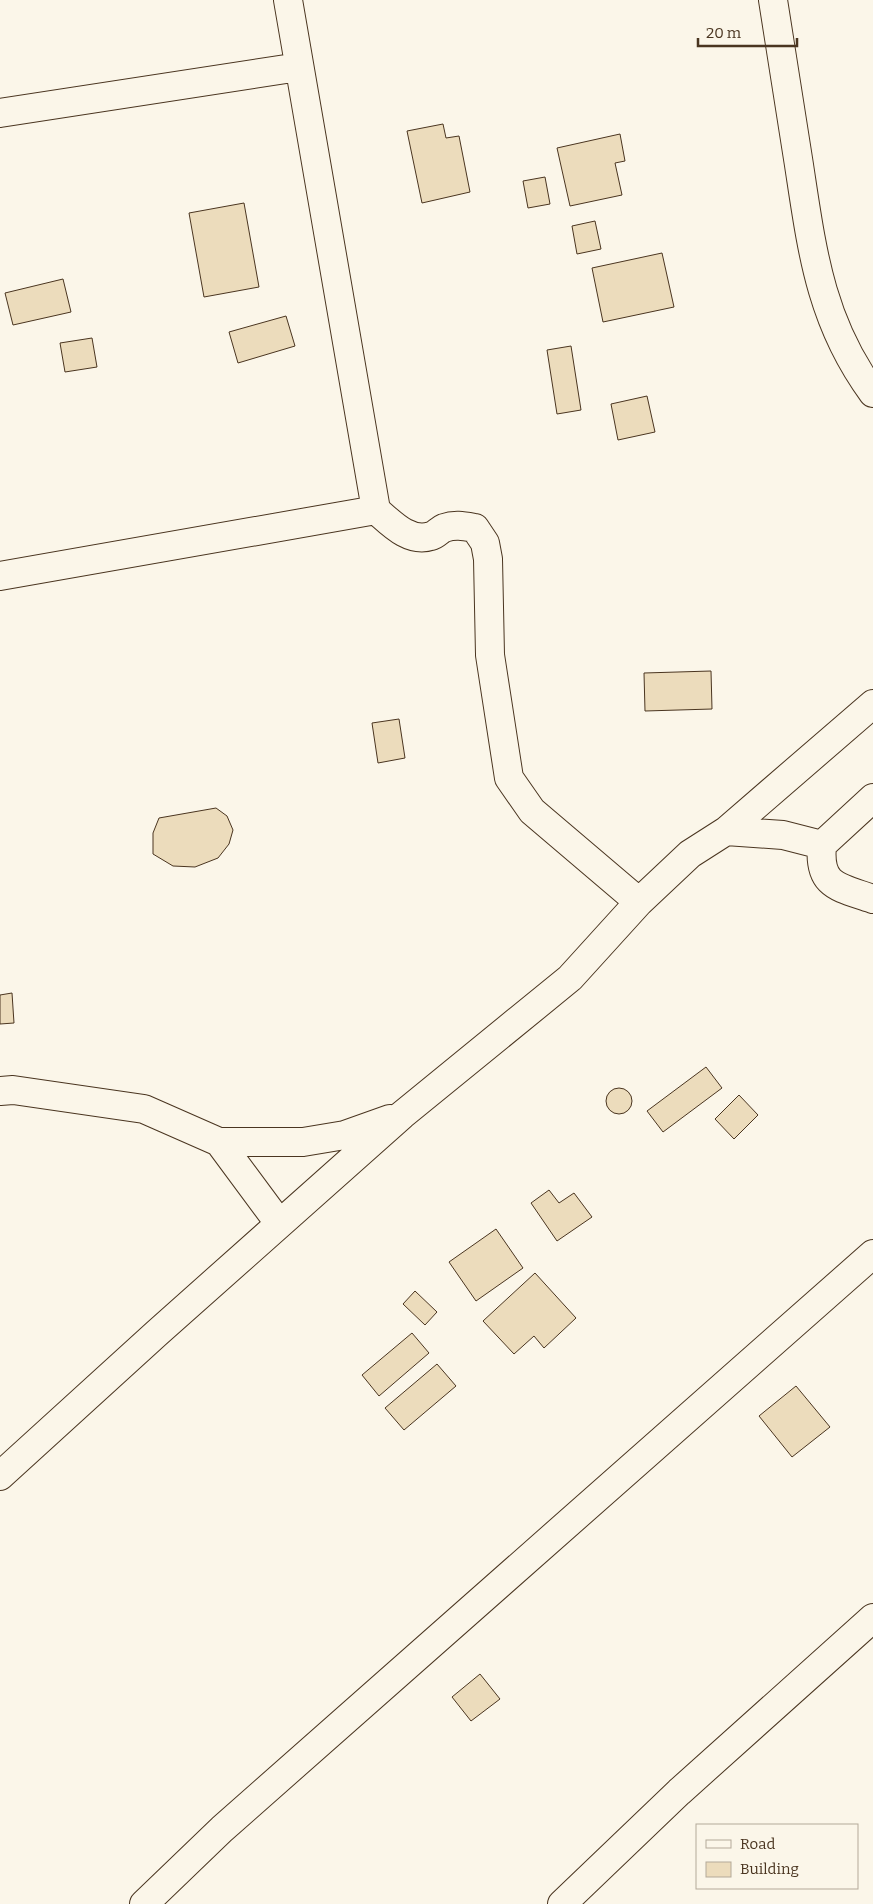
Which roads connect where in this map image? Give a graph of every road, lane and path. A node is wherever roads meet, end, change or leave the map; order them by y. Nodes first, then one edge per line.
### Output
1 (288, 0) edge
2 (773, 0) edge
3 (299, 67) junction
4 (0, 113) edge
5 (873, 393) edge
6 (376, 510) junction
7 (0, 576) edge
8 (873, 704) edge
9 (873, 798) edge
10 (726, 831) junction
11 (822, 845) junction
12 (873, 899) edge
13 (639, 902) junction
14 (0, 1091) edge
15 (402, 1115) junction
16 (219, 1142) junction
17 (279, 1223) junction
18 (873, 1254) edge
19 (0, 1476) edge
20 (873, 1618) edge
21 (144, 1904) edge
22 (562, 1904) edge

1 - 3 street
2 - 5 street
3 - 4 street
3 - 6 street
6 - 7 street
6 - 13 street
8 - 10 street
9 - 11 street
10 - 11 street
10 - 13 street
11 - 12 street
13 - 15 street
14 - 16 street
15 - 16 street
15 - 17 street
16 - 17 street
17 - 19 street
18 - 21 street
20 - 22 street

